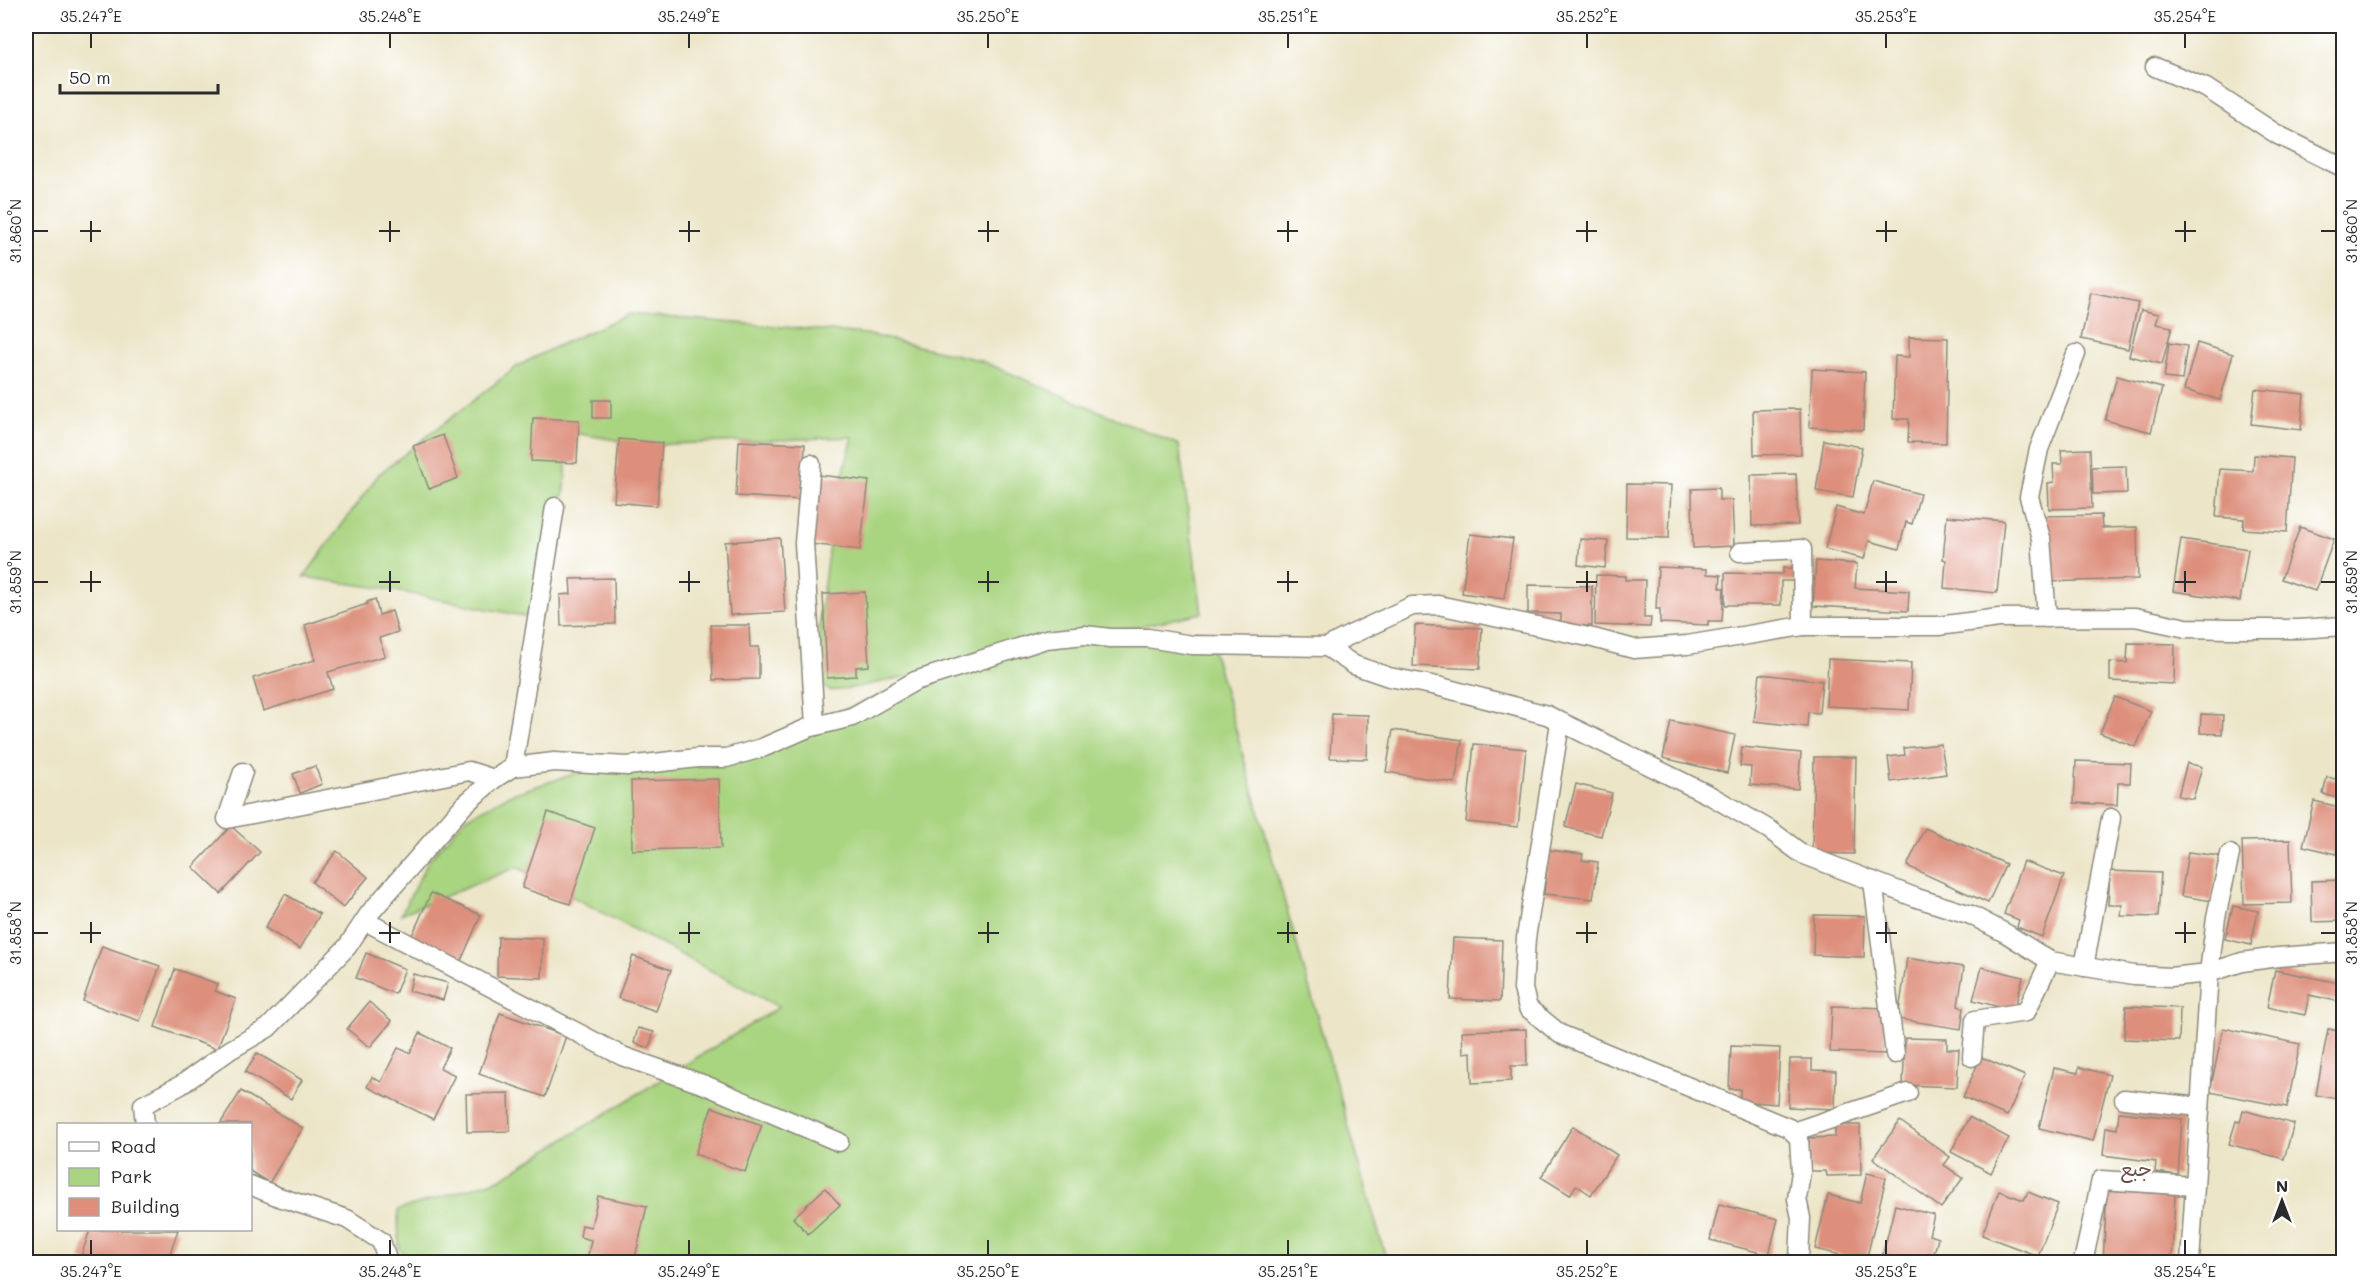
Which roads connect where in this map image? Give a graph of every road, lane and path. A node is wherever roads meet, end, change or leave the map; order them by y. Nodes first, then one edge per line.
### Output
1 (2155, 67) dead end
2 (2343, 168) edge
3 (2076, 354) dead end
4 (811, 464) dead end
5 (555, 507) dead end
6 (1740, 552) dead end
7 (2047, 618) junction
8 (1803, 626) junction
9 (2343, 626) edge
10 (1327, 647) junction
11 (1560, 723) junction
12 (815, 726) junction
13 (513, 767) junction
14 (243, 772) dead end
15 (494, 779) junction
16 (2111, 818) dead end
17 (2230, 854) dead end
18 (1873, 881) junction
19 (365, 921) junction
20 (2343, 952) edge
21 (2049, 961) junction
22 (2084, 967) junction
23 (2209, 973) junction
24 (1895, 1054) dead end
25 (1972, 1057) dead end
26 (1908, 1093) dead end
27 (2124, 1099) dead end
28 (2200, 1107) junction
29 (145, 1123) edge
30 (1793, 1132) junction
31 (838, 1142) dead end
32 (252, 1186) edge
33 (2195, 1186) junction
34 (388, 1263) edge
35 (1795, 1263) edge
36 (2083, 1263) edge
37 (2190, 1263) edge

1 - 2 street
3 - 7 street
4 - 12 street
5 - 13 street
6 - 8 street
7 - 8 street
7 - 9 street
8 - 10 street
10 - 11 street
10 - 12 street
11 - 18 street
11 - 30 street
12 - 13 street
13 - 15 street
14 - 15 street
15 - 19 street
16 - 22 street
17 - 23 street
18 - 21 street
18 - 24 street
19 - 29 street
19 - 31 street
20 - 23 street
21 - 22 street
21 - 25 street
22 - 23 street
23 - 28 street
26 - 30 street
27 - 28 street
28 - 33 street
30 - 35 street
32 - 34 street
33 - 36 street
33 - 37 street

